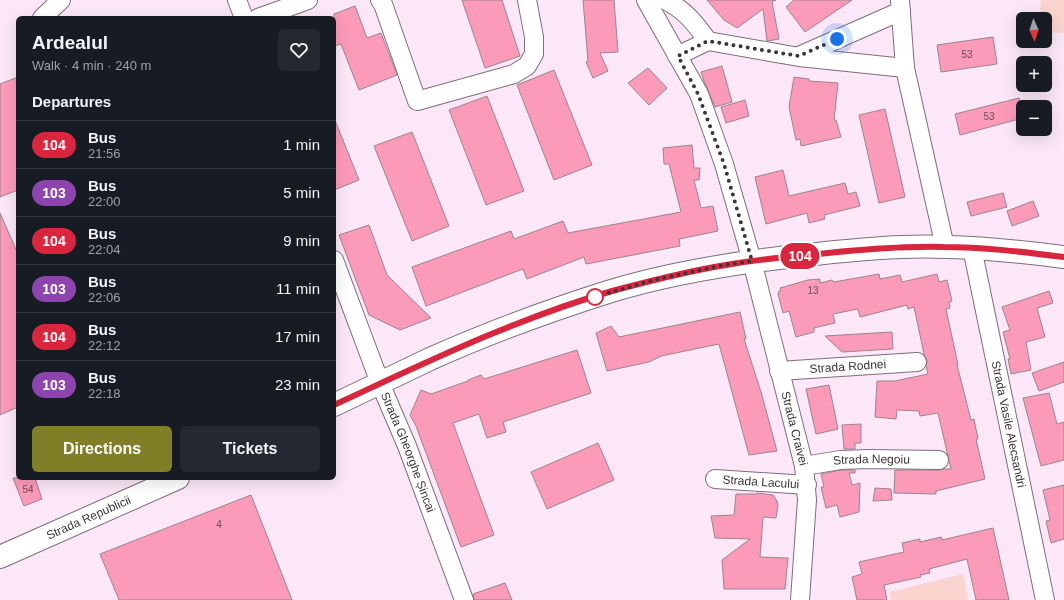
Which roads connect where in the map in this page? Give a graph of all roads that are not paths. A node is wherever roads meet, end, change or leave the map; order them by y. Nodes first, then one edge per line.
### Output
1 (61, 0) edge
2 (238, 0) edge
3 (308, 0) edge
4 (380, 0) edge
5 (527, 0) edge
6 (646, 0) edge
7 (665, 0) edge
8 (901, 6) edge
9 (44, 16) edge
10 (243, 16) edge
11 (264, 16) edge
12 (708, 41) junction
13 (678, 56) junction
14 (799, 56) junction
15 (905, 68) junction
16 (945, 247) junction
17 (972, 248) junction
18 (1064, 257) edge
19 (752, 261) junction
20 (336, 265) edge
21 (917, 362) dead end
22 (780, 371) junction
23 (380, 383) junction
24 (336, 404) edge
25 (939, 460) dead end
26 (804, 466) junction
27 (715, 479) dead end
28 (173, 480) edge
29 (807, 485) junction
30 (0, 557) edge
31 (464, 600) edge
32 (800, 600) edge
33 (1045, 600) edge

1 - 9 street
2 - 10 street
3 - 11 street
4 - 5 street
6 - 13 street
7 - 12 street
8 - 14 street
8 - 15 street
12 - 13 street
12 - 14 street
13 - 19 street
14 - 15 street
15 - 16 street
16 - 17 main road
16 - 19 main road
17 - 18 main road
17 - 33 street, Strada Vasile Alecsandri
19 - 22 street, Strada Craivei
19 - 23 main road
20 - 23 street, Strada Gheorghe Șincai
21 - 22 street, Strada Rodnei
22 - 26 street, Strada Craivei
23 - 24 main road
23 - 31 street, Strada Gheorghe Șincai
25 - 26 street, Strada Negoiu
26 - 29 street, Strada Craivei
27 - 29 street, Strada Lacului
28 - 30 main road, Strada Republicii
29 - 32 street, Strada Craivei

